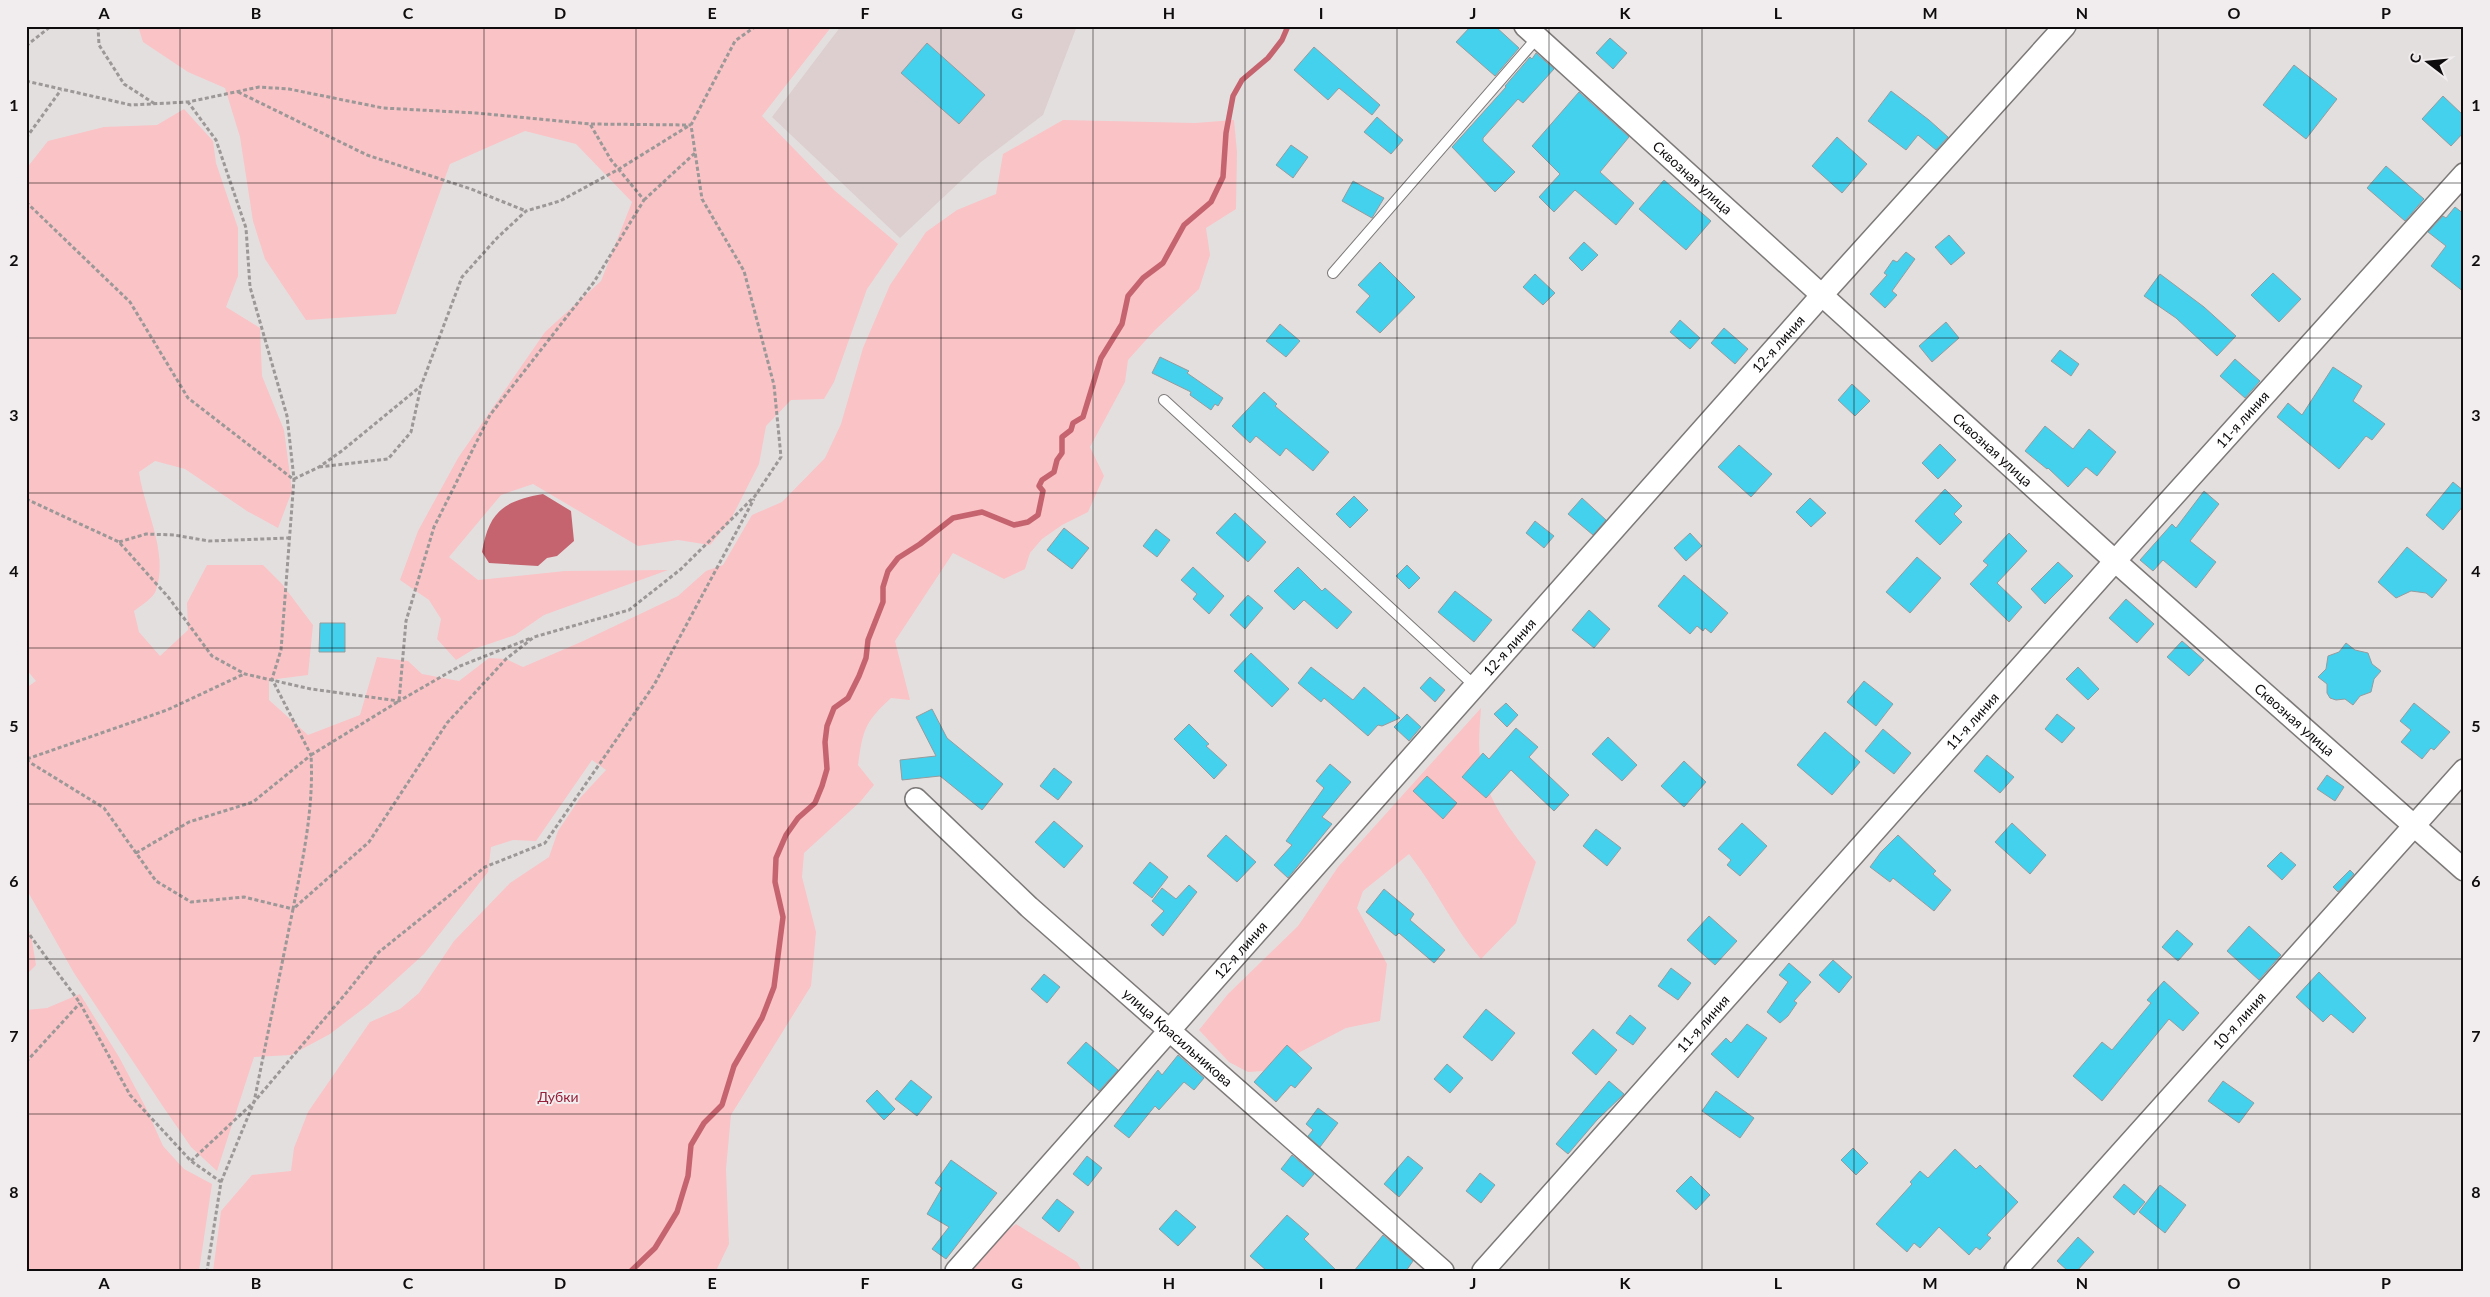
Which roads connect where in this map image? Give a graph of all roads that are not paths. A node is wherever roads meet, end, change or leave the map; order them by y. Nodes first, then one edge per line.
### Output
1 (2065, 26) edge
2 (1531, 32) edge
3 (2464, 174) edge
4 (1333, 273) dead end
5 (1820, 296) junction
6 (1164, 400) dead end
7 (2115, 561) junction
8 (1474, 685) junction
9 (2464, 770) edge
10 (916, 799) dead end
11 (2415, 825) junction
12 (2464, 870) edge
13 (1169, 1031) junction
14 (956, 1271) edge
15 (1443, 1271) edge
16 (1483, 1271) edge
17 (2016, 1271) edge

1 - 5 street, 12-я линия
2 - 4 lane
2 - 5 street, Сквозная улица
3 - 7 street, 11-я линия
5 - 7 street, Сквозная улица
5 - 8 street, 12-я линия
6 - 8 lane
7 - 11 street, Сквозная улица
7 - 16 street, 11-я линия
8 - 13 street, 12-я линия
9 - 11 street, 10-я линия
10 - 13 street, улица Красильникова
11 - 12 street, Сквозная улица
11 - 17 street, 10-я линия
13 - 14 street, 12-я линия
13 - 15 street, улица Красильникова

